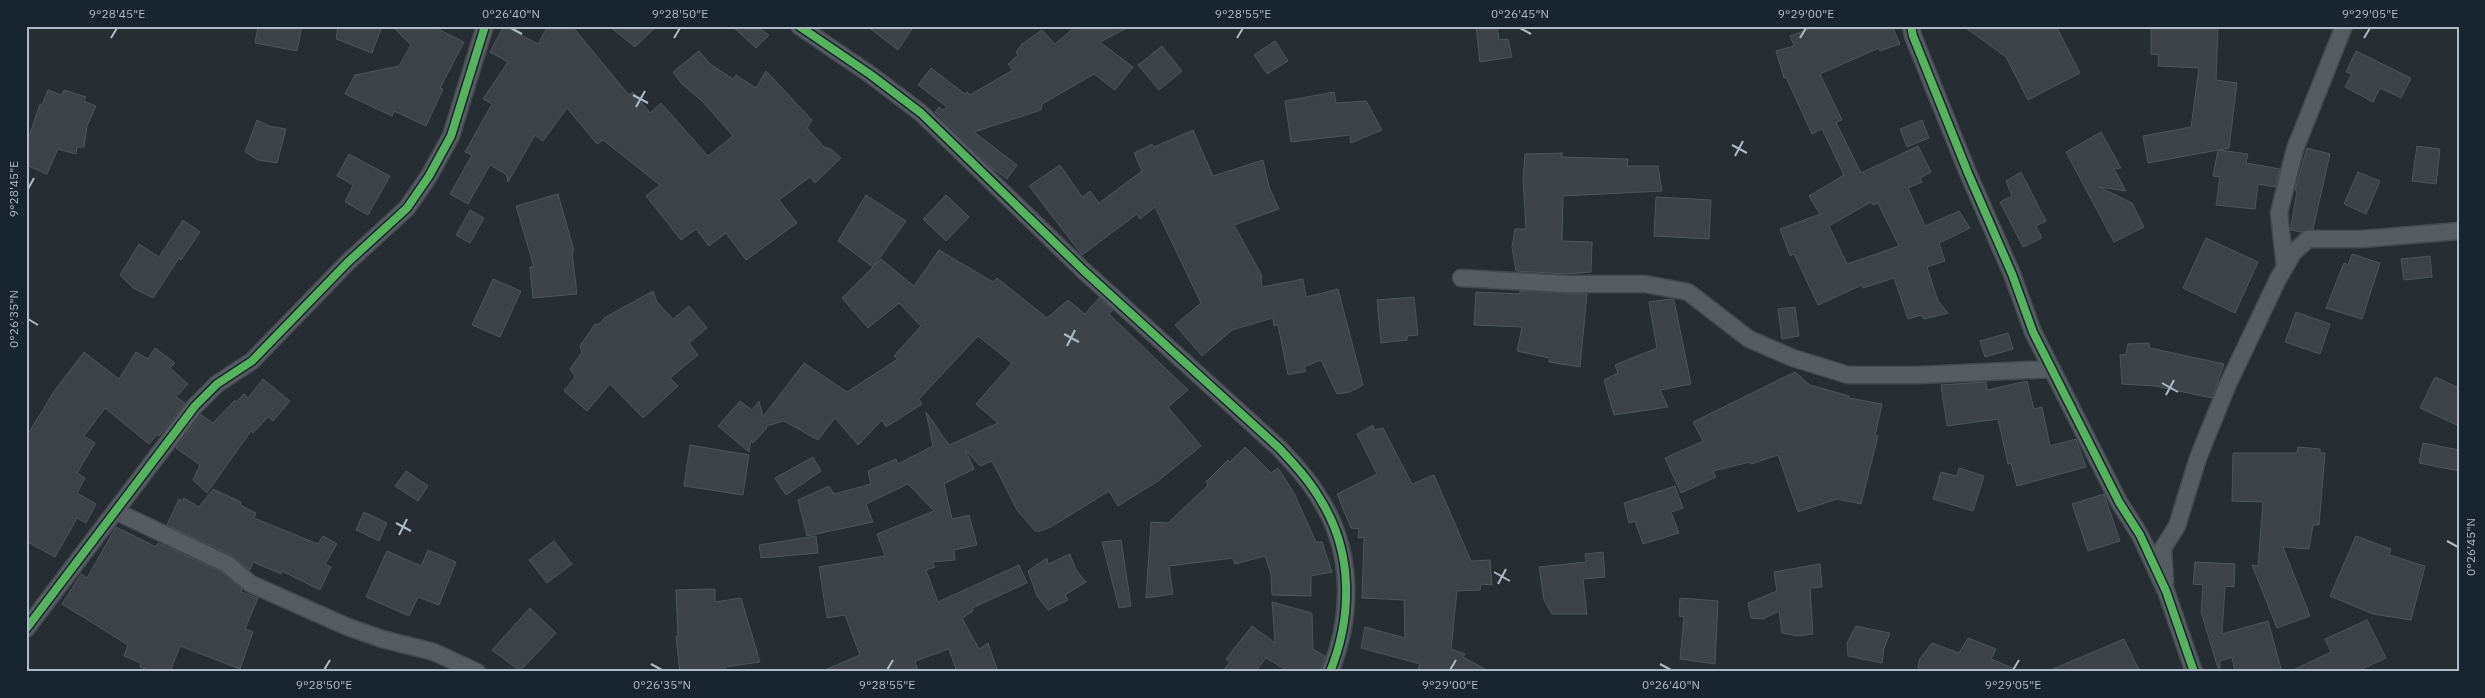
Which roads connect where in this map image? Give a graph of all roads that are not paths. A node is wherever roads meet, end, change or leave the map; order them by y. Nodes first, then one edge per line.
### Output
1 (485, 26) edge
2 (798, 26) edge
3 (1911, 26) edge
4 (2344, 26) edge
5 (2459, 231) edge
6 (2285, 267) junction
7 (1461, 278) dead end
8 (2052, 369) junction
9 (115, 511) junction
10 (2166, 591) junction
11 (26, 629) edge
12 (477, 672) edge
13 (1330, 672) edge
14 (2194, 672) edge

1 - 9 street
2 - 13 street
3 - 8 street
4 - 6 street
5 - 6 street
6 - 10 street
7 - 8 street
8 - 10 street
9 - 11 street
9 - 12 street
10 - 14 street

